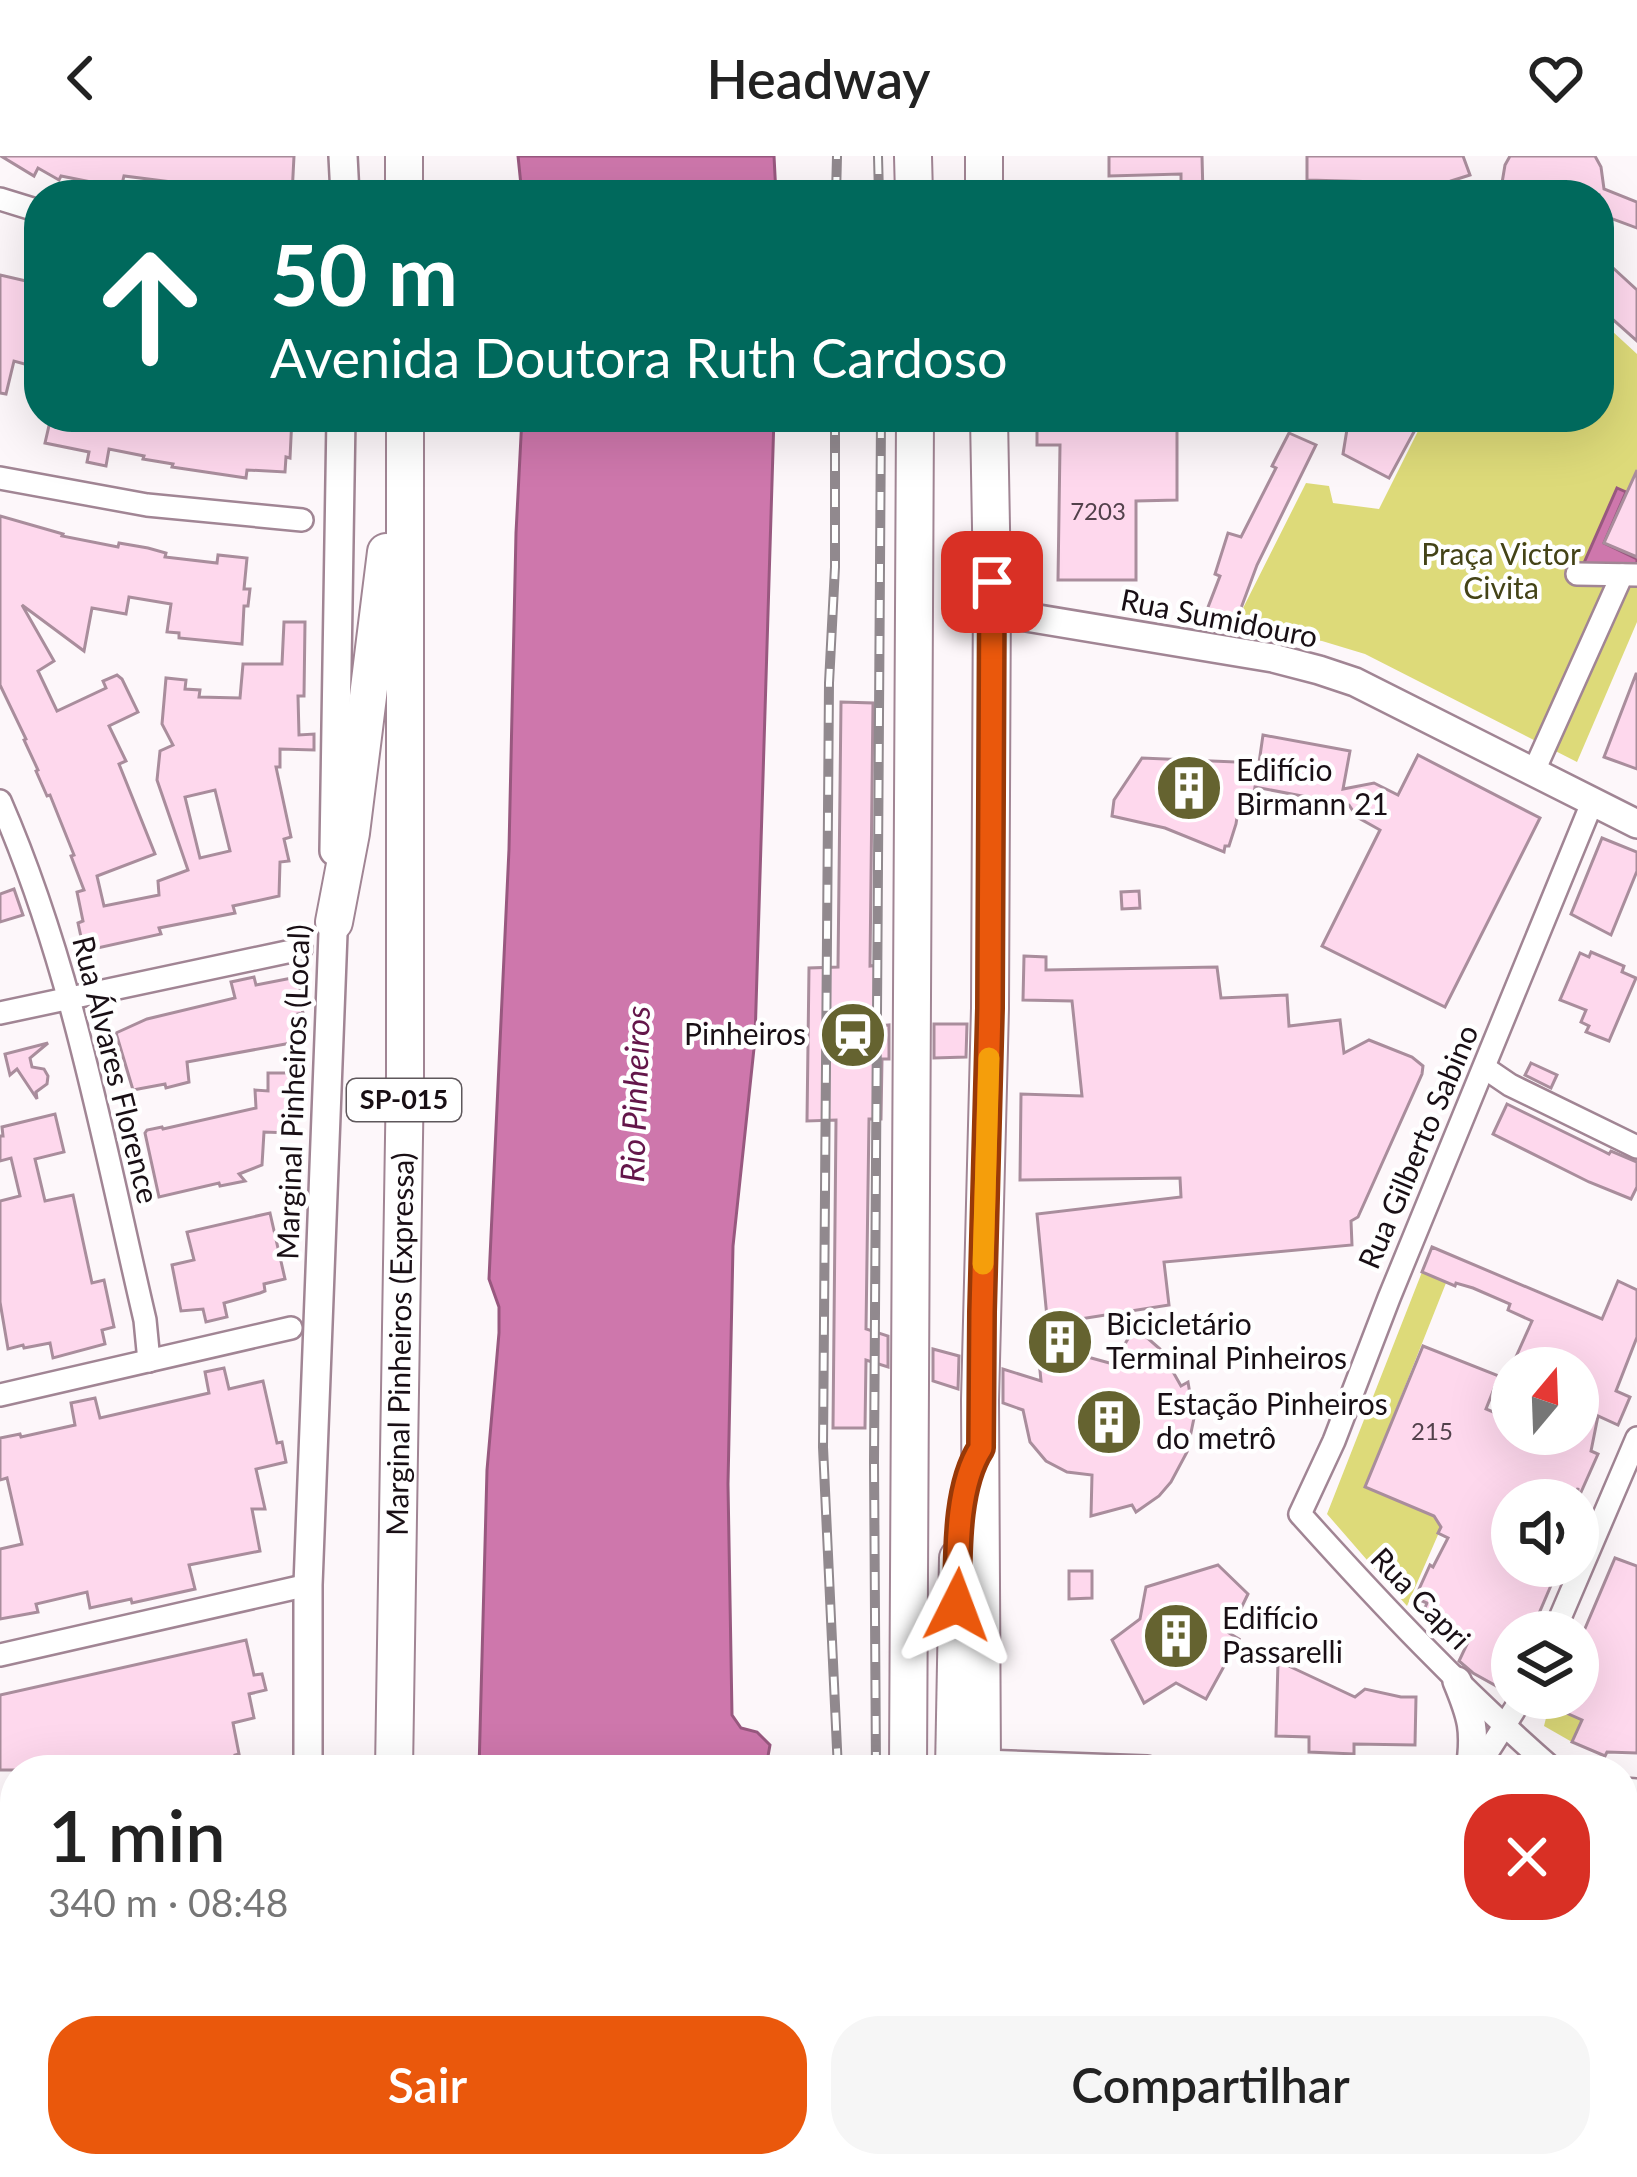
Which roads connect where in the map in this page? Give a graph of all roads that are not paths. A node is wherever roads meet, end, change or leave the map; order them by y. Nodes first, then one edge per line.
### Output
1 (341, 432) edge
2 (404, 432) edge
3 (405, 432) edge
4 (915, 432) edge
5 (989, 432) edge
6 (0, 478) edge
7 (302, 520) dead end
8 (1577, 574) dead end
9 (1630, 575) edge
10 (992, 582) junction
11 (1533, 773) junction
12 (0, 801) edge
13 (1592, 802) junction
14 (1637, 824) edge
15 (334, 922) junction
16 (301, 949) dead end
17 (70, 997) junction
18 (0, 1013) edge
19 (1485, 1068) junction
20 (1637, 1147) edge
21 (291, 1328) dead end
22 (149, 1361) junction
23 (0, 1394) edge
24 (1637, 1438) edge
25 (1300, 1514) joint
26 (308, 1585) junction
27 (1563, 1611) edge
28 (0, 1654) edge
29 (1457, 1681) junction
30 (1509, 1719) edge
31 (1504, 1728) junction
32 (308, 1755) edge
33 (394, 1755) edge
34 (908, 1755) edge
35 (972, 1755) edge
36 (1474, 1755) edge
37 (1484, 1755) edge
38 (1536, 1755) edge

1 - 15 main road, Marginal Pinheiros (Local)
2 - 15 highway
3 - 33 highway, Marginal Pinheiros (Expressa) / SP-015
4 - 34 highway
5 - 10 highway
6 - 7 street
8 - 9 street
9 - 11 street
10 - 11 main road, Rua Sumidouro
10 - 35 highway
11 - 13 main road, Rua Sumidouro
12 - 17 street, Rua Álvares Florence
13 - 14 main road, Rua Sumidouro
13 - 19 street, Rua Gilberto Sabino
15 - 26 main road, Marginal Pinheiros (Local)
16 - 17 street
17 - 18 street
17 - 22 street, Rua Álvares Florence
19 - 20 street
19 - 25 street, Rua Gilberto Sabino
21 - 22 street
22 - 23 street
24 - 27 street
25 - 29 street, Rua Capri
26 - 28 street
26 - 32 main road, Marginal Pinheiros (Local)
29 - 31 street, Rua Capri
29 - 36 main road
30 - 31 street
31 - 37 street
31 - 38 street, Rua Capri

